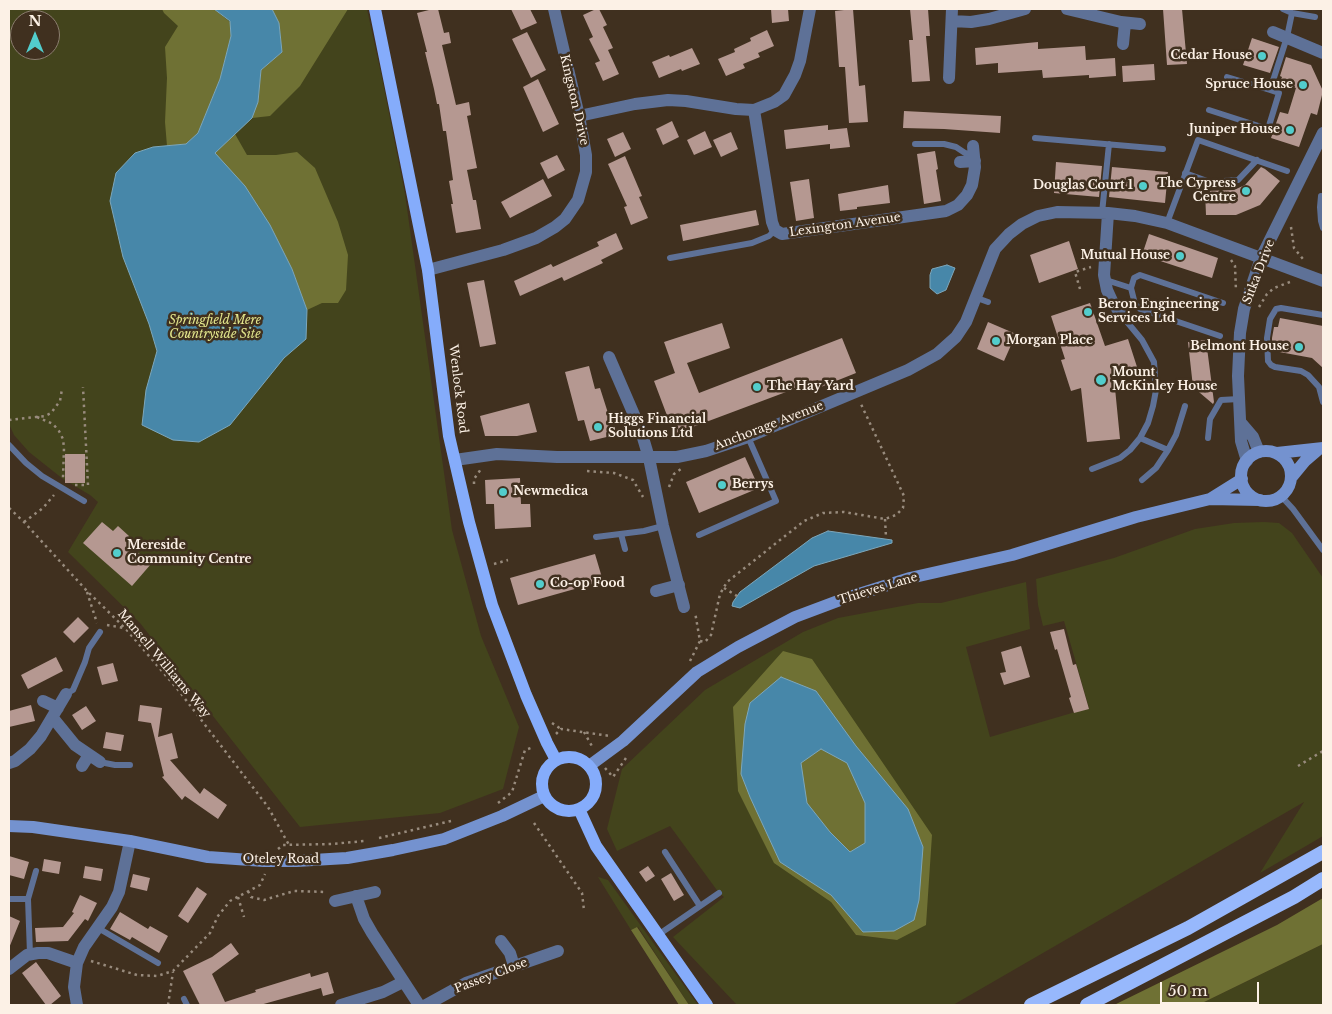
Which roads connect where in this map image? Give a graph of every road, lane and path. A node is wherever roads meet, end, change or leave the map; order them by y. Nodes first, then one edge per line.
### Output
1 (375, 9) edge
2 (554, 9) edge
3 (810, 9) edge
4 (1025, 9) edge
5 (1067, 9) edge
6 (1283, 9) edge
7 (1292, 13) junction
8 (952, 15) edge
9 (1315, 17) dead end
10 (1125, 23) junction
11 (1140, 24) dead end
12 (1274, 32) dead end
13 (1287, 37) junction
14 (1123, 44) dead end
15 (1323, 53) edge
16 (1228, 77) dead end
17 (949, 78) dead end
18 (1270, 90) junction
19 (754, 110) junction
20 (1209, 110) dead end
21 (579, 116) junction
22 (1323, 133) edge
23 (1035, 138) dead end
24 (915, 144) dead end
25 (1109, 144) junction
26 (1163, 149) dead end
27 (974, 154) junction
28 (1256, 160) junction
29 (960, 162) dead end
30 (1287, 171) dead end
31 (1185, 173) junction
32 (1321, 196) dead end
33 (1105, 213) junction
34 (1167, 223) junction
35 (1323, 228) edge
36 (775, 230) junction
37 (670, 258) dead end
38 (1261, 258) junction
39 (1092, 267) dead end
40 (428, 270) junction
41 (1106, 280) junction
42 (1323, 281) edge
43 (1131, 288) junction
44 (1080, 289) dead end
45 (1223, 303) dead end
46 (1323, 315) edge
47 (1123, 317) joint
48 (1220, 336) dead end
49 (608, 357) dead end
50 (83, 387) dead end
51 (62, 389) dead end
52 (856, 392) junction
53 (1239, 399) junction
54 (1323, 402) edge
55 (1185, 406) dead end
56 (37, 417) junction
57 (9, 420) edge
58 (1241, 422) junction
59 (748, 437) junction
60 (1140, 438) junction
61 (1208, 438) dead end
62 (9, 446) edge
63 (1321, 448) edge
64 (1168, 450) junction
65 (1259, 452) junction
66 (1276, 453) junction
67 (649, 458) junction
68 (454, 460) junction
69 (1247, 461) junction
70 (482, 467) dead end
71 (1092, 469) dead end
72 (584, 471) dead end
73 (1242, 478) junction
74 (1291, 478) junction
75 (1142, 480) dead end
76 (71, 485) dead end
77 (61, 486) junction
78 (474, 486) dead end
79 (1281, 496) junction
80 (1210, 499) junction
81 (1260, 500) junction
82 (657, 501) junction
83 (84, 502) dead end
84 (9, 508) edge
85 (885, 519) junction
86 (24, 522) junction
87 (663, 526) junction
88 (621, 534) junction
89 (699, 535) dead end
90 (886, 537) dead end
91 (596, 538) dead end
92 (625, 549) dead end
93 (1323, 550) edge
94 (491, 556) dead end
95 (508, 560) dead end
96 (678, 585) junction
97 (724, 588) junction
98 (87, 591) junction
99 (656, 591) dead end
100 (736, 596) dead end
101 (684, 607) dead end
102 (125, 628) junction
103 (100, 632) dead end
104 (700, 641) dead end
105 (66, 694) joint
106 (43, 701) dead end
107 (55, 713) junction
108 (548, 720) dead end
109 (561, 729) junction
110 (584, 732) junction
111 (554, 736) dead end
112 (610, 736) dead end
113 (592, 747) dead end
114 (528, 749) dead end
115 (1323, 751) edge
116 (626, 758) dead end
117 (556, 760) junction
118 (100, 762) joint
119 (9, 763) edge
120 (130, 765) dead end
121 (589, 766) junction
122 (1298, 766) dead end
123 (609, 774) dead end
124 (512, 792) dead end
125 (544, 796) junction
126 (579, 808) junction
127 (446, 823) dead end
128 (534, 823) dead end
129 (9, 826) edge
130 (130, 841) junction
131 (283, 845) dead end
132 (289, 845) junction
133 (665, 852) dead end
134 (1323, 852) edge
135 (36, 871) dead end
136 (266, 871) dead end
137 (1323, 879) edge
138 (248, 891) junction
139 (376, 892) dead end
140 (719, 893) dead end
141 (238, 896) junction
142 (356, 896) junction
143 (9, 898) edge
144 (28, 899) junction
145 (332, 899) joint
146 (700, 906) junction
147 (584, 910) dead end
148 (244, 917) dead end
149 (98, 928) junction
150 (658, 935) junction
151 (501, 941) dead end
152 (558, 951) dead end
153 (30, 954) junction
154 (84, 962) junction
155 (158, 963) dead end
156 (514, 966) junction
157 (9, 969) edge
158 (173, 971) junction
159 (403, 982) junction
160 (77, 1005) edge
161 (168, 1005) edge
162 (340, 1005) edge
163 (419, 1005) edge
164 (426, 1005) edge
165 (707, 1005) edge
166 (1031, 1005) edge
167 (1087, 1005) edge

1 - 40 main road, Wenlock Road
2 - 21 street, Kingston Drive
3 - 19 street
4 - 8 street
5 - 10 street
6 - 7 lane
7 - 9 lane
7 - 13 lane
8 - 17 street
10 - 11 street
10 - 14 street
12 - 13 street
13 - 15 street
13 - 18 lane
16 - 18 lane
18 - 20 lane
19 - 21 street
19 - 36 street, Lexington Avenue
21 - 40 street, Kingston Drive
22 - 38 street, Sitka Drive
23 - 25 lane
24 - 27 lane
25 - 26 lane
25 - 33 lane
27 - 29 street
27 - 36 street, Lexington Avenue
28 - 30 lane
28 - 31 lane
28 - 31 lane
31 - 34 lane
32 - 35 lane
33 - 34 street, Anchorage Avenue
33 - 41 street
33 - 52 street, Anchorage Avenue
34 - 38 street, Anchorage Avenue
36 - 37 lane
38 - 42 street, Anchorage Avenue
38 - 53 street, Sitka Drive
39 - 44 path
40 - 68 main road, Wenlock Road
41 - 43 lane
41 - 47 street
43 - 45 lane
43 - 48 lane
46 - 54 lane
47 - 60 lane
49 - 67 street
50 - 76 path
51 - 56 path
52 - 59 street, Anchorage Avenue
52 - 85 path
53 - 58 street, Sitka Drive
53 - 61 lane
55 - 64 lane
56 - 57 path
56 - 77 path
58 - 65 street, Sitka Drive
58 - 69 street, Sitka Drive
59 - 67 street, Anchorage Avenue
59 - 89 lane
60 - 64 lane
60 - 71 lane
62 - 77 lane
63 - 66 main road
63 - 74 main road
64 - 75 lane
65 - 66 main road
65 - 69 main road
66 - 74 main road
67 - 68 street, Anchorage Avenue
67 - 82 street
68 - 117 main road, Wenlock Road
69 - 73 main road
70 - 78 path
72 - 82 path
73 - 80 main road
73 - 81 main road
74 - 79 main road
77 - 83 lane
77 - 86 path
79 - 81 main road
79 - 93 lane
80 - 81 main road
80 - 121 main road, Thieves Lane
82 - 87 street
84 - 86 path, Mansell Williams Way
85 - 90 path
85 - 97 path
86 - 98 path, Mansell Williams Way
87 - 88 lane
87 - 96 street
88 - 91 lane
88 - 92 lane
94 - 95 path
96 - 99 street
96 - 101 street
97 - 100 path
97 - 104 path
98 - 102 path, Mansell Williams Way
98 - 102 path
102 - 132 path, Mansell Williams Way
103 - 105 lane
105 - 107 street
106 - 107 street
107 - 118 street
107 - 119 street
108 - 109 path
109 - 110 path
109 - 111 path
110 - 112 path
110 - 113 path
114 - 124 path
115 - 122 path
116 - 123 path
117 - 121 main road
117 - 125 main road
118 - 120 lane
121 - 126 main road
125 - 126 main road
125 - 130 main road, Oteley Road
126 - 150 main road
127 - 132 path
128 - 147 path
129 - 130 main road, Oteley Road
130 - 149 street
131 - 132 path
133 - 146 lane
134 - 166 highway
135 - 144 lane
136 - 138 path
137 - 167 highway
138 - 141 path
138 - 145 path
139 - 142 street
140 - 146 lane
141 - 148 path
141 - 158 path
142 - 145 street
142 - 159 street
143 - 144 lane
144 - 153 lane
146 - 150 lane
149 - 154 street
149 - 155 lane
150 - 165 main road
151 - 156 street
152 - 156 street, Passey Close
153 - 154 street
153 - 157 street
154 - 158 path
154 - 160 street
156 - 164 street, Passey Close
158 - 161 path
159 - 162 street
159 - 163 street

